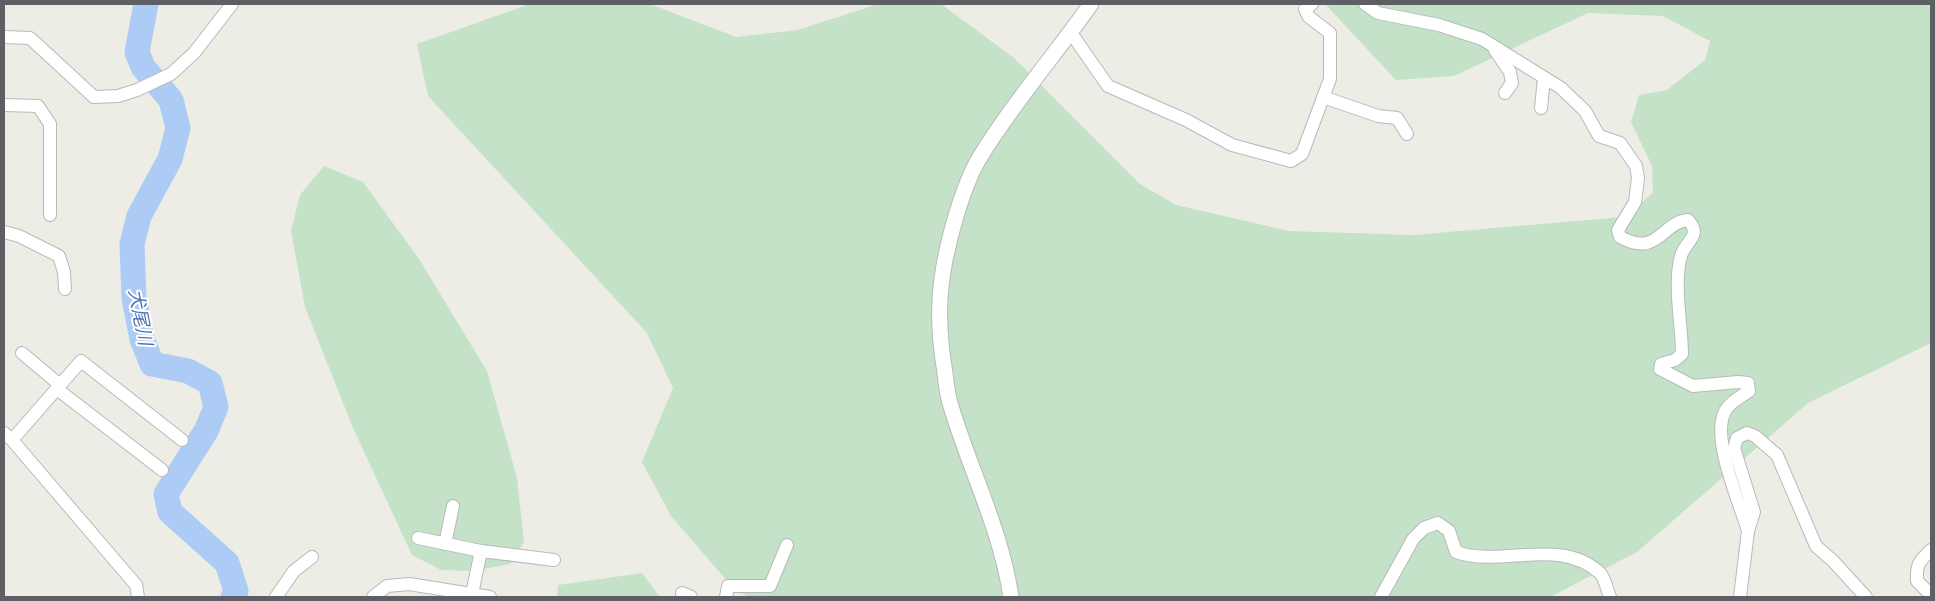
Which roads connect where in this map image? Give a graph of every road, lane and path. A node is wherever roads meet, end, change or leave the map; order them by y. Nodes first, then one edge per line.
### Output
1 (232, 4) edge
2 (1091, 4) edge
3 (1312, 4) edge
4 (1365, 4) edge
5 (1071, 33) junction
6 (4, 37) edge
7 (1492, 45) junction
8 (1544, 78) junction
9 (1505, 93) dead end
10 (1323, 97) junction
11 (4, 105) edge
12 (1541, 108) dead end
13 (1407, 134) dead end
14 (50, 215) dead end
15 (4, 232) edge
16 (65, 289) dead end
17 (22, 354) dead end
18 (58, 387) junction
19 (8, 436) edge
20 (182, 440) dead end
21 (162, 470) dead end
22 (453, 506) dead end
23 (1748, 532) junction
24 (418, 538) dead end
25 (445, 544) junction
26 (787, 544) dead end
27 (1931, 550) edge
28 (481, 551) junction
29 (312, 557) dead end
30 (554, 560) dead end
31 (454, 594) edge
32 (472, 594) junction
33 (1931, 595) edge
34 (138, 597) edge
35 (276, 597) edge
36 (373, 597) edge
37 (490, 597) edge
38 (726, 597) edge
39 (1011, 597) edge
40 (1381, 597) edge
41 (1610, 597) edge
42 (1740, 597) edge
43 (1866, 597) edge

1 - 6 street
2 - 5 street
3 - 10 street
4 - 7 street
5 - 10 street
5 - 39 street
7 - 8 street
7 - 9 street
8 - 12 street
8 - 23 street
10 - 13 street
11 - 14 street
15 - 16 street
17 - 18 street
18 - 19 street
18 - 20 street
18 - 21 street
19 - 34 street
22 - 25 street
23 - 42 street
23 - 43 street
24 - 25 street
25 - 28 street
26 - 38 street
27 - 33 street
28 - 30 street
28 - 32 street
29 - 35 street
31 - 32 street
31 - 36 street
32 - 37 street
40 - 41 street

